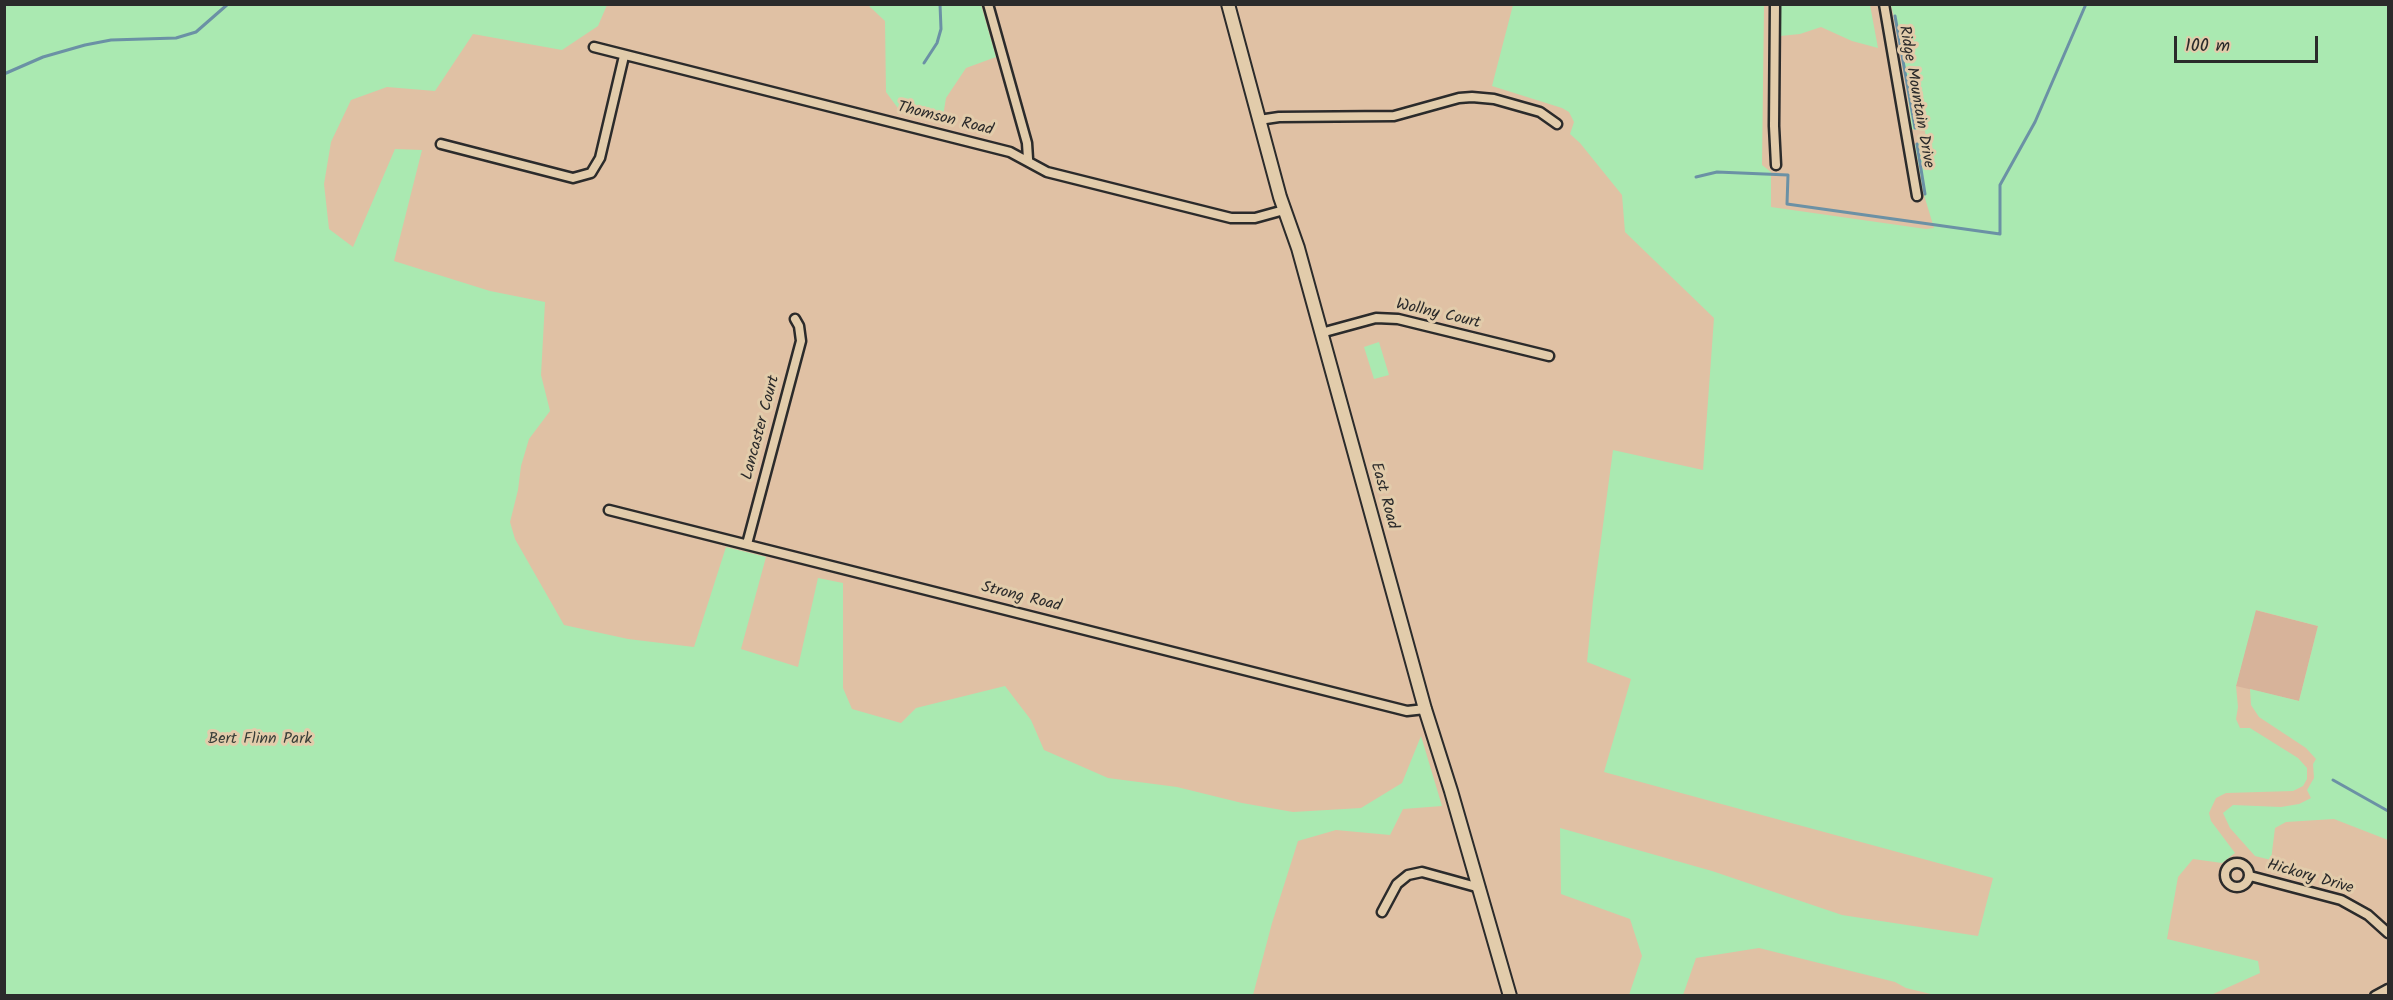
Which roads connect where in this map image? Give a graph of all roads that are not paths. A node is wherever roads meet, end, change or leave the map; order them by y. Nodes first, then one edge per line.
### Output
1 (988, 4) edge
2 (1228, 4) edge
3 (1775, 4) edge
4 (1884, 4) edge
5 (594, 47) dead end
6 (624, 56) junction
7 (1259, 120) junction
8 (1557, 124) dead end
9 (441, 144) dead end
10 (1028, 159) junction
11 (1776, 165) dead end
12 (1917, 195) dead end
13 (1284, 210) junction
14 (795, 319) dead end
15 (1321, 333) junction
16 (1549, 356) dead end
17 (609, 510) dead end
18 (747, 544) junction
19 (1425, 708) junction
20 (2250, 876) dead end
21 (1480, 888) junction
22 (1382, 912) dead end
23 (2388, 933) edge
24 (2388, 988) edge
25 (1510, 996) edge
26 (2375, 996) edge

1 - 10 street
2 - 7 main road, East Road
3 - 11 street
4 - 12 street, Ridge Mountain Drive
5 - 6 street, Thomson Road
6 - 9 street
6 - 10 street, Thomson Road
7 - 8 street
7 - 13 main road, East Road
10 - 13 street, Thomson Road
13 - 15 main road, East Road
14 - 18 street, Lancaster Court
15 - 16 street, Wollny Court
15 - 19 main road, East Road
17 - 18 street, Strong Road
18 - 19 street, Strong Road
19 - 21 main road, East Road
20 - 23 street, Hickory Drive
21 - 22 street
21 - 25 main road, East Road
24 - 26 street

